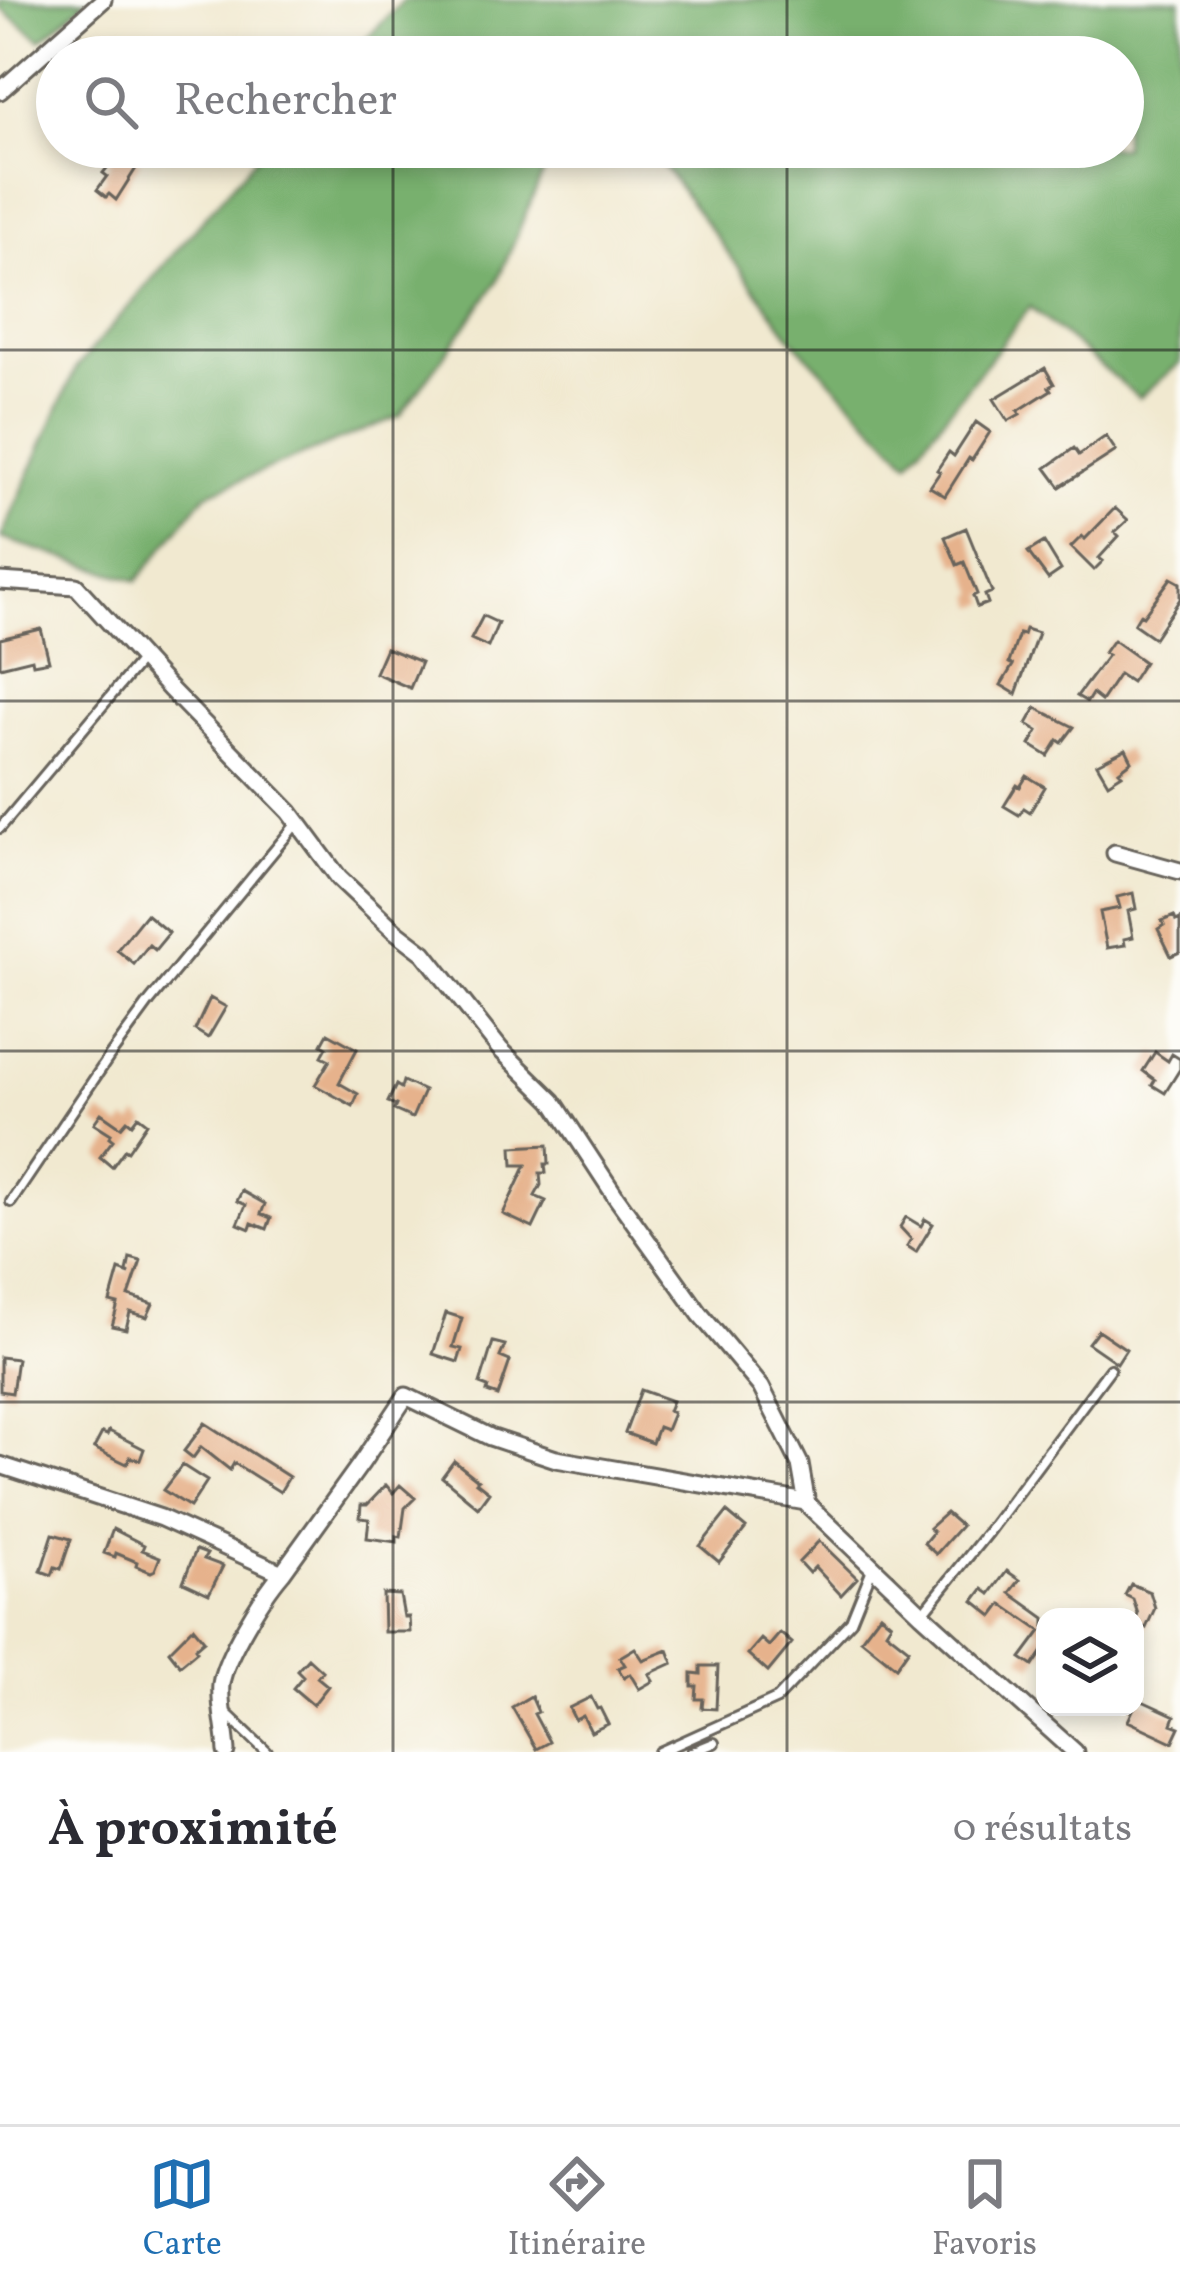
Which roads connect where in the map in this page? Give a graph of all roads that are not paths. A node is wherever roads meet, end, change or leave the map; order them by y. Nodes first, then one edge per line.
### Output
1 (103, 0) edge
2 (62, 36) edge
3 (36, 59) edge
4 (0, 91) edge
5 (0, 581) edge
6 (142, 659) junction
7 (297, 822) junction
8 (0, 828) edge
9 (1115, 853) dead end
10 (1180, 871) edge
11 (11, 1202) dead end
12 (1110, 1370) dead end
13 (0, 1465) edge
14 (806, 1502) junction
15 (873, 1568) junction
16 (281, 1573) junction
17 (922, 1614) junction
18 (223, 1710) junction
19 (714, 1743) dead end
20 (227, 1752) edge
21 (267, 1752) edge
22 (660, 1752) edge
23 (692, 1752) edge
24 (1075, 1752) edge

1 - 2 street
3 - 4 street
5 - 6 street
6 - 7 street
6 - 8 lane
7 - 11 lane
7 - 14 street
9 - 10 street
12 - 17 lane
13 - 16 street
14 - 15 street
14 - 16 street
15 - 17 street
15 - 22 lane
16 - 18 street
17 - 24 street
18 - 20 street
18 - 21 lane
19 - 23 lane

